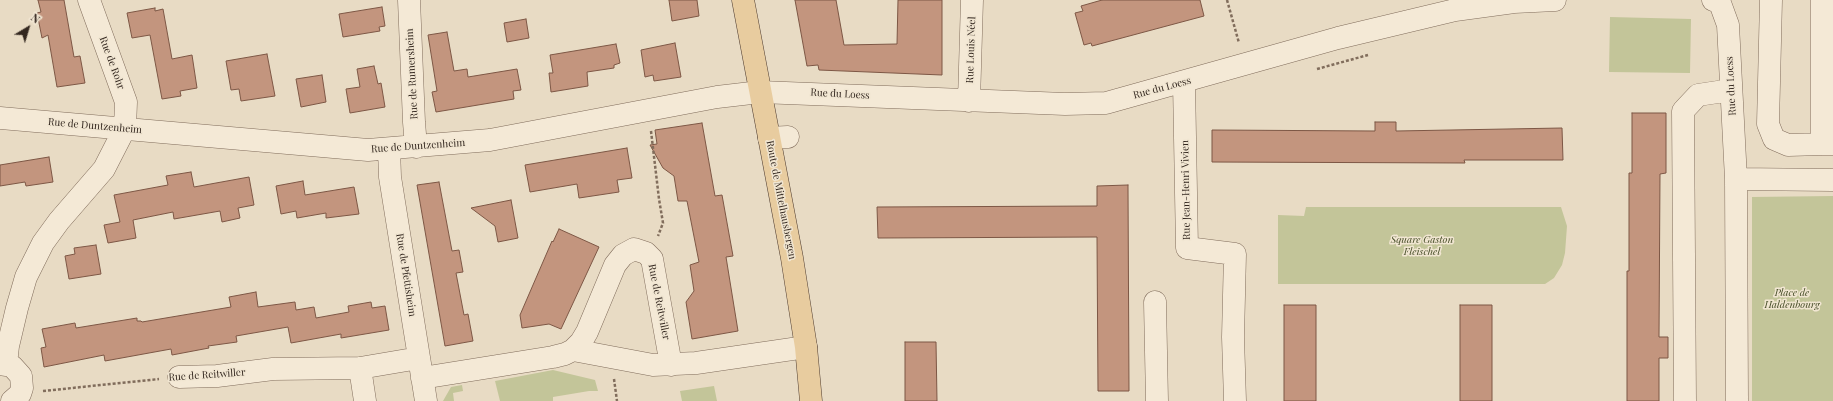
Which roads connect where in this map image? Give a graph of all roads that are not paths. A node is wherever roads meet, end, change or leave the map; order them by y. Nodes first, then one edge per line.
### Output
1 (89, 0) edge
2 (409, 0) edge
3 (743, 0) edge
4 (972, 0) edge
5 (1555, 0) edge
6 (1771, 0) edge
7 (1822, 0) edge
8 (1719, 1) edge
9 (1454, 5) edge
10 (1184, 82) junction
11 (1731, 90) junction
12 (760, 92) junction
13 (969, 101) junction
14 (0, 118) edge
15 (125, 128) junction
16 (1827, 144) edge
17 (416, 147) junction
18 (390, 150) junction
19 (1736, 179) junction
20 (1833, 180) edge
21 (1155, 302) dead end
22 (806, 347) junction
23 (573, 350) junction
24 (3, 364) edge
25 (671, 365) junction
26 (360, 368) junction
27 (420, 368) junction
28 (179, 377) road end
29 (16, 398) edge
30 (365, 401) edge
31 (426, 401) edge
32 (811, 401) edge
33 (1157, 401) edge
34 (1235, 401) edge
35 (1685, 401) edge
36 (1737, 401) edge

1 - 15 street, Rue de Rohr
2 - 17 street, Rue de Rumersheim
3 - 12 main road, Route de Mittelhausbergen
4 - 13 street, Rue Louis Néel
5 - 9 street, Rue du Loess
6 - 16 street
7 - 16 street
8 - 11 street, Rue du Loess
9 - 10 street, Rue du Loess
10 - 13 street, Rue du Loess
10 - 34 street, Rue Jean-Henri Vivien
11 - 19 street, Rue du Loess
11 - 35 street
12 - 13 street, Rue du Loess
12 - 17 street, Rue de Duntzenheim
12 - 22 main road, Route de Mittelhausbergen
14 - 15 street, Rue de Duntzenheim
15 - 18 street, Rue de Duntzenheim
15 - 24 street
17 - 18 street, Rue de Duntzenheim
18 - 27 street, Rue de Pfettisheim
19 - 20 street
19 - 36 street
21 - 33 street
22 - 25 street
22 - 32 main road, Route de Mittelhausbergen
23 - 25 street
23 - 25 street, Rue de Reitwiller
23 - 27 street, Rue de Reitwiller
24 - 29 street
26 - 27 street, Rue de Reitwiller
26 - 28 street, Rue de Reitwiller
26 - 30 street
27 - 31 street, Rue de Pfettisheim

